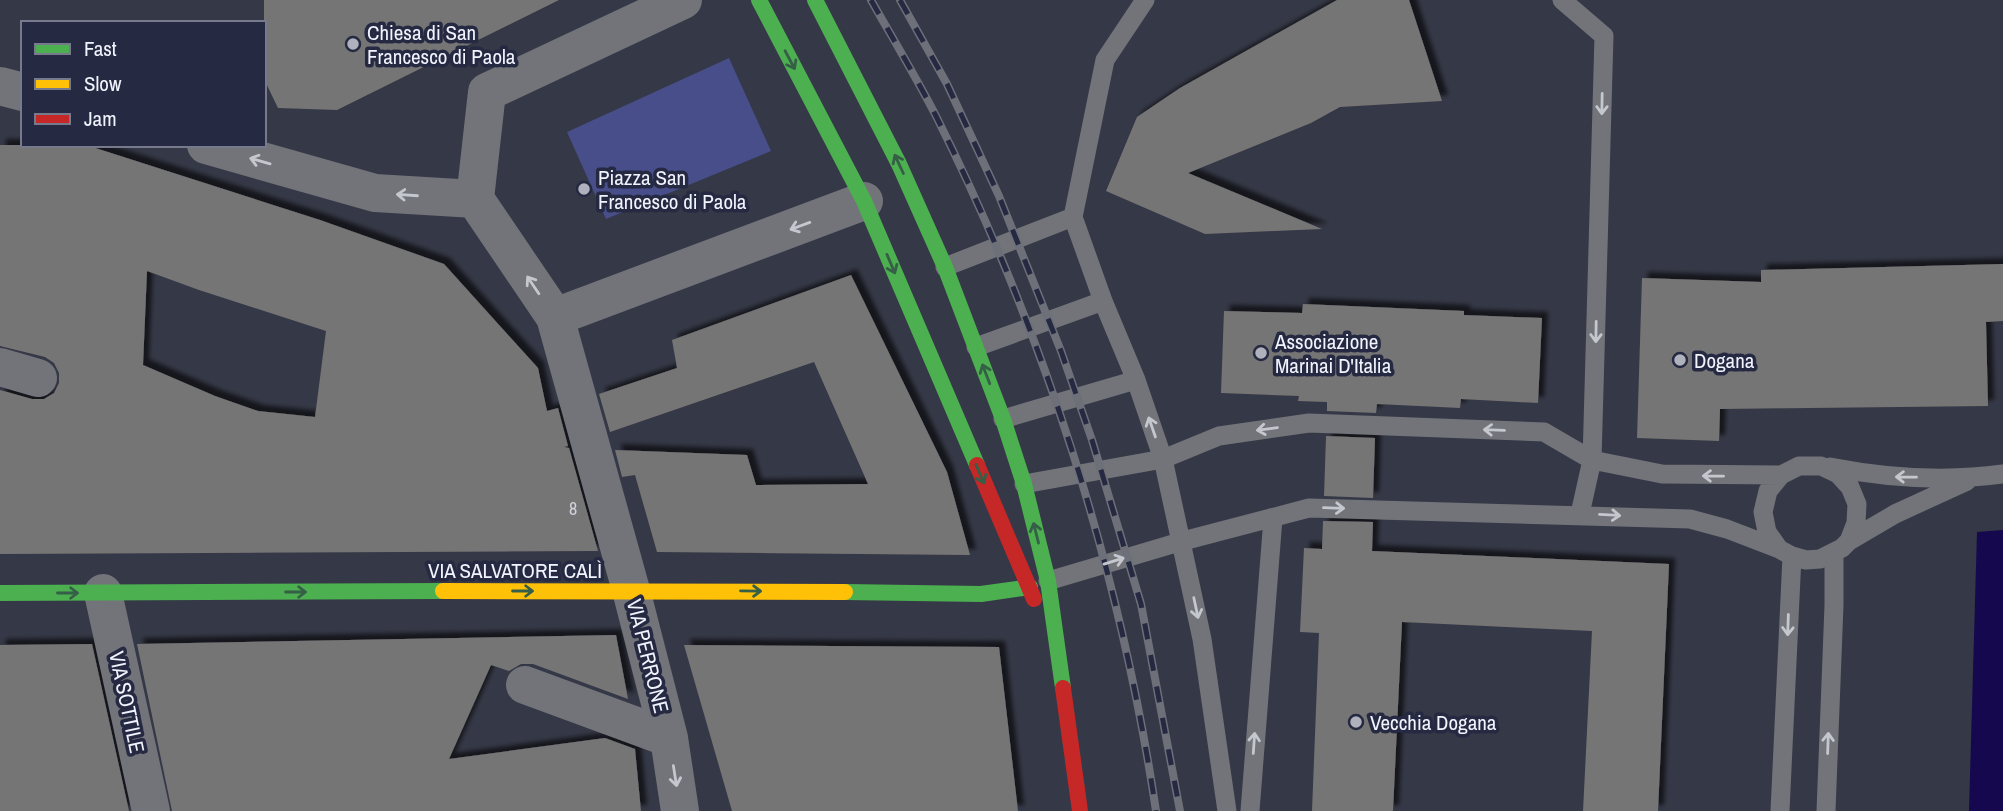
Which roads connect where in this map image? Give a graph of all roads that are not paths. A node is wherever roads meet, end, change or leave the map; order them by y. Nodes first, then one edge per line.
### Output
1 (683, 0) edge
2 (759, 0) edge
3 (815, 0) edge
4 (1145, 0) edge
5 (1562, 0) edge
6 (0, 86) edge
7 (21, 91) edge
8 (213, 147) edge
9 (475, 199) junction
10 (864, 201) junction
11 (1073, 217) junction
12 (945, 267) junction
13 (1103, 301) junction
14 (555, 317) junction
15 (976, 347) junction
16 (0, 368) edge
17 (38, 379) dead end
18 (1136, 380) junction
19 (1003, 419) junction
20 (1163, 459) junction
21 (1592, 460) junction
22 (1821, 466) junction
23 (2003, 474) edge
24 (1781, 475) junction
25 (1975, 478) junction
26 (1024, 484) junction
27 (1580, 514) junction
28 (1272, 518) junction
29 (1182, 541) junction
30 (1849, 541) junction
31 (1785, 553) junction
32 (1834, 554) junction
33 (1039, 584) junction
34 (631, 590) junction
35 (0, 593) edge
36 (103, 593) junction
37 (525, 685) dead end
38 (669, 738) junction
39 (151, 811) edge
40 (680, 811) edge
41 (1080, 811) edge
42 (1227, 811) edge
43 (1250, 811) edge
44 (1780, 811) edge
45 (1826, 811) edge

1 - 9 street
2 -> 10 main road
12 -> 3 main road
4 - 11 lane
5 -> 21 lane
6 - 7 street
9 -> 8 street
14 -> 9 street, VIA PERRONE
10 -> 14 street
10 -> 33 main road
11 - 12 lane
11 - 13 lane
12 - 15 main road
13 - 15 lane
13 - 18 lane
14 - 34 street, VIA PERRONE
19 -> 15 main road
16 - 17 street
18 - 19 lane
20 -> 18 lane
19 - 26 main road
21 -> 20 lane
20 - 26 lane
20 - 29 lane
24 -> 21 lane
21 - 27 lane
22 - 24 lane
25 -> 22 lane
22 - 30 lane
23 - 25 lane
24 - 31 lane
25 - 30 lane
33 -> 26 main road
28 -> 27 lane
27 -> 31 lane
28 - 29 lane
43 -> 28 lane
33 -> 29 lane
29 -> 42 lane
30 - 32 lane
31 - 32 lane
31 -> 44 lane
45 -> 32 lane
34 -> 33 main road, VIA SALVATORE CALÌ
33 - 41 main road
36 -> 34 main road, VIA SALVATORE CALÌ
34 - 38 street, VIA PERRONE
35 -> 36 main road, VIA SALVATORE CALÌ
36 - 39 street, VIA SOTTILE
37 - 38 street
38 -> 40 street, VIA PERRONE

